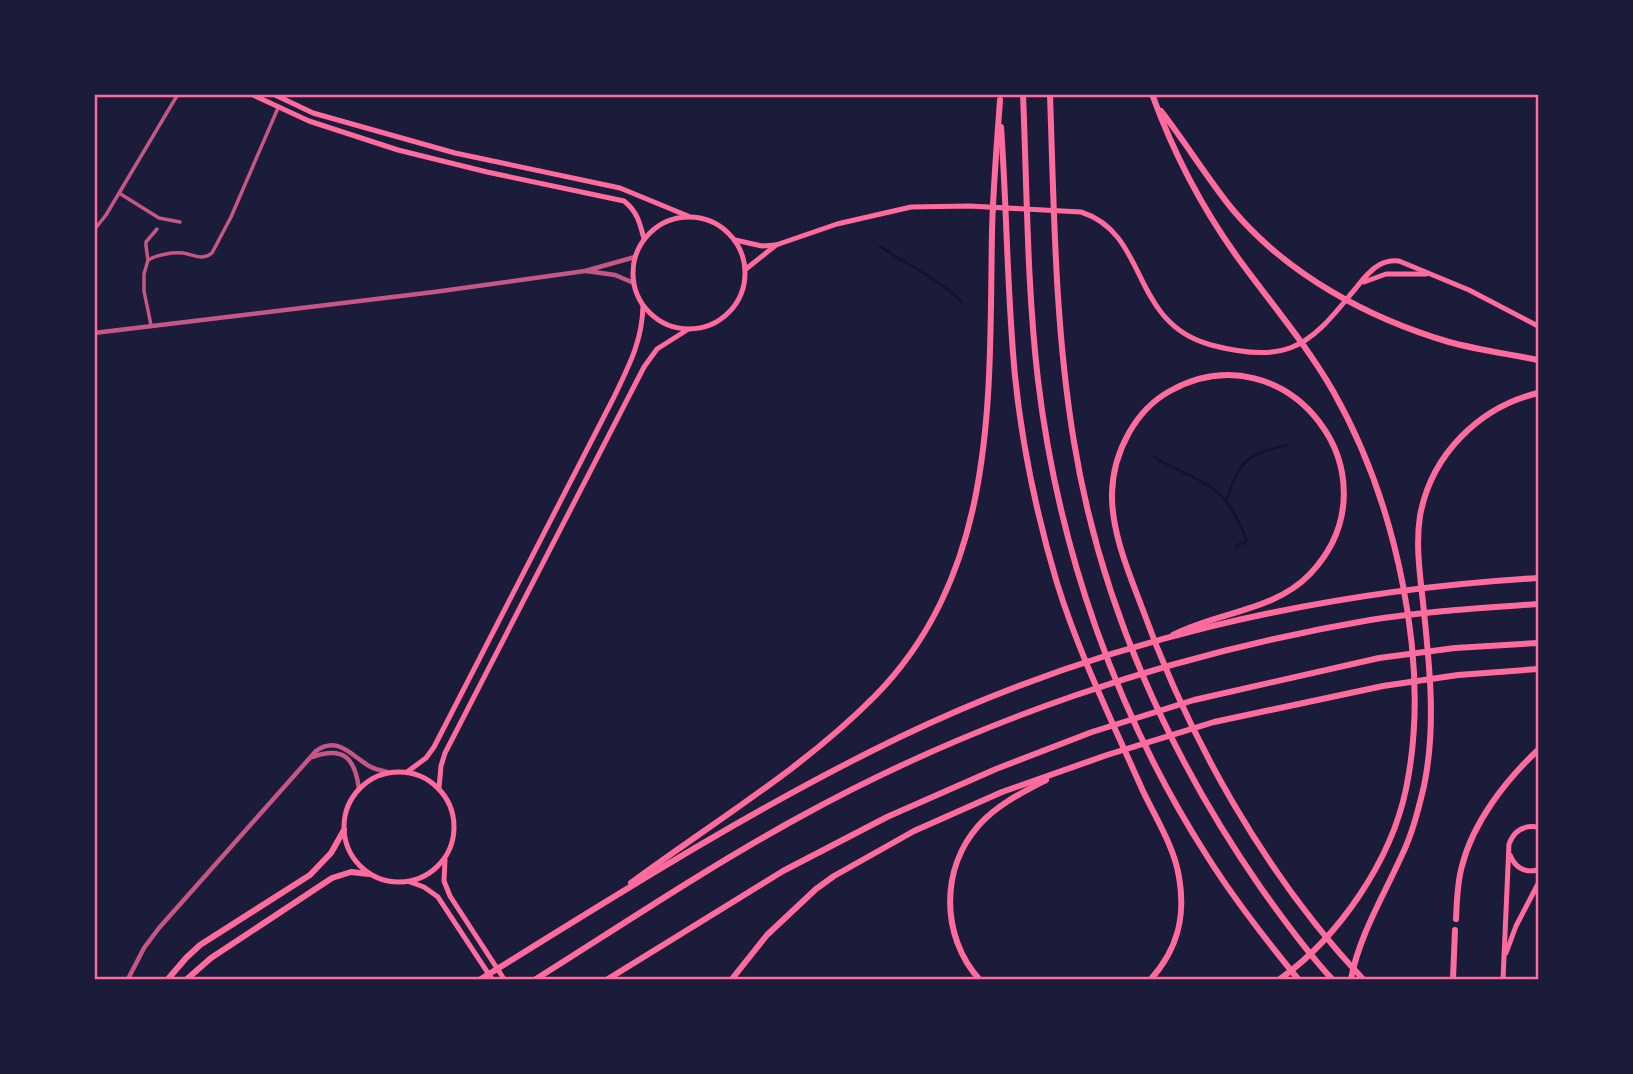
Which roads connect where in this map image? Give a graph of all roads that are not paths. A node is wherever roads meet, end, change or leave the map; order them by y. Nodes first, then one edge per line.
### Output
1 (178, 94) edge
2 (251, 94) edge
3 (273, 94) edge
4 (1023, 94) edge
5 (1050, 94) edge
6 (1152, 94) edge
7 (1000, 97) edge
8 (1155, 103) junction
9 (278, 108) junction
10 (120, 193) junction
11 (688, 216) junction
12 (180, 222) dead end
13 (157, 229) dead end
14 (94, 230) edge
15 (644, 239) junction
16 (735, 240) junction
17 (776, 245) junction
18 (635, 257) junction
19 (148, 260) junction
20 (1393, 260) junction
21 (746, 270) junction
22 (585, 271) junction
23 (1381, 275) junction
24 (1432, 275) junction
25 (634, 284) junction
26 (1358, 285) junction
27 (643, 306) junction
28 (151, 325) junction
29 (1538, 326) edge
30 (687, 330) junction
31 (94, 332) edge
32 (1538, 360) edge
33 (1538, 393) edge
34 (1538, 578) edge
35 (1538, 604) edge
36 (1173, 635) junction
37 (1538, 643) edge
38 (1538, 669) edge
39 (1538, 750) edge
40 (311, 757) junction
41 (1069, 769) junction
42 (387, 772) junction
43 (407, 772) junction
44 (439, 788) junction
45 (359, 789) junction
46 (1538, 827) edge
47 (344, 830) junction
48 (1509, 852) junction
49 (445, 860) junction
50 (1538, 870) edge
51 (369, 874) junction
52 (410, 882) junction
53 (1538, 884) edge
54 (604, 903) junction
55 (1456, 919) dead end
56 (1455, 930) dead end
57 (1504, 959) junction
58 (128, 979) edge
59 (169, 979) edge
60 (187, 979) edge
61 (481, 979) edge
62 (492, 979) edge
63 (504, 979) edge
64 (536, 979) edge
65 (608, 979) edge
66 (732, 979) edge
67 (979, 979) edge
68 (1151, 979) edge
69 (1280, 979) edge
70 (1298, 979) edge
71 (1332, 979) edge
72 (1350, 979) edge
73 (1363, 979) edge
74 (1453, 979) edge
75 (1503, 979) edge

1 - 10 street
2 - 9 main road
3 - 11 main road
4 - 70 highway
5 - 71 highway
6 - 8 highway
7 - 54 highway
7 - 68 highway
8 - 32 highway
8 - 69 highway
9 - 15 main road
9 - 19 street
10 - 12 street
10 - 14 street
11 - 15 main road
11 - 16 main road
13 - 19 street
15 - 18 main road
16 - 17 main road
16 - 21 main road
17 - 21 main road
17 - 26 main road
18 - 22 street
18 - 25 main road
19 - 28 street
20 - 23 main road
20 - 24 main road
20 - 26 main road
21 - 30 main road
22 - 25 street
22 - 28 street
23 - 24 main road
23 - 26 main road
24 - 29 main road
25 - 27 main road
27 - 30 main road
27 - 43 main road
28 - 31 street
30 - 44 main road
33 - 72 highway
34 - 36 highway
35 - 64 highway
36 - 54 highway
36 - 73 highway
37 - 65 highway
38 - 41 highway
39 - 55 highway
40 - 42 street
40 - 45 street
40 - 58 street
41 - 66 highway
41 - 67 highway
42 - 43 main road
42 - 45 main road
43 - 44 main road
44 - 49 main road
45 - 47 main road
46 - 48 main road
47 - 51 main road
47 - 59 highway
48 - 50 main road
48 - 57 main road
49 - 52 main road
49 - 63 main road
51 - 52 main road
51 - 60 highway
52 - 62 main road
53 - 57 main road
54 - 61 highway
56 - 74 highway
57 - 75 main road

